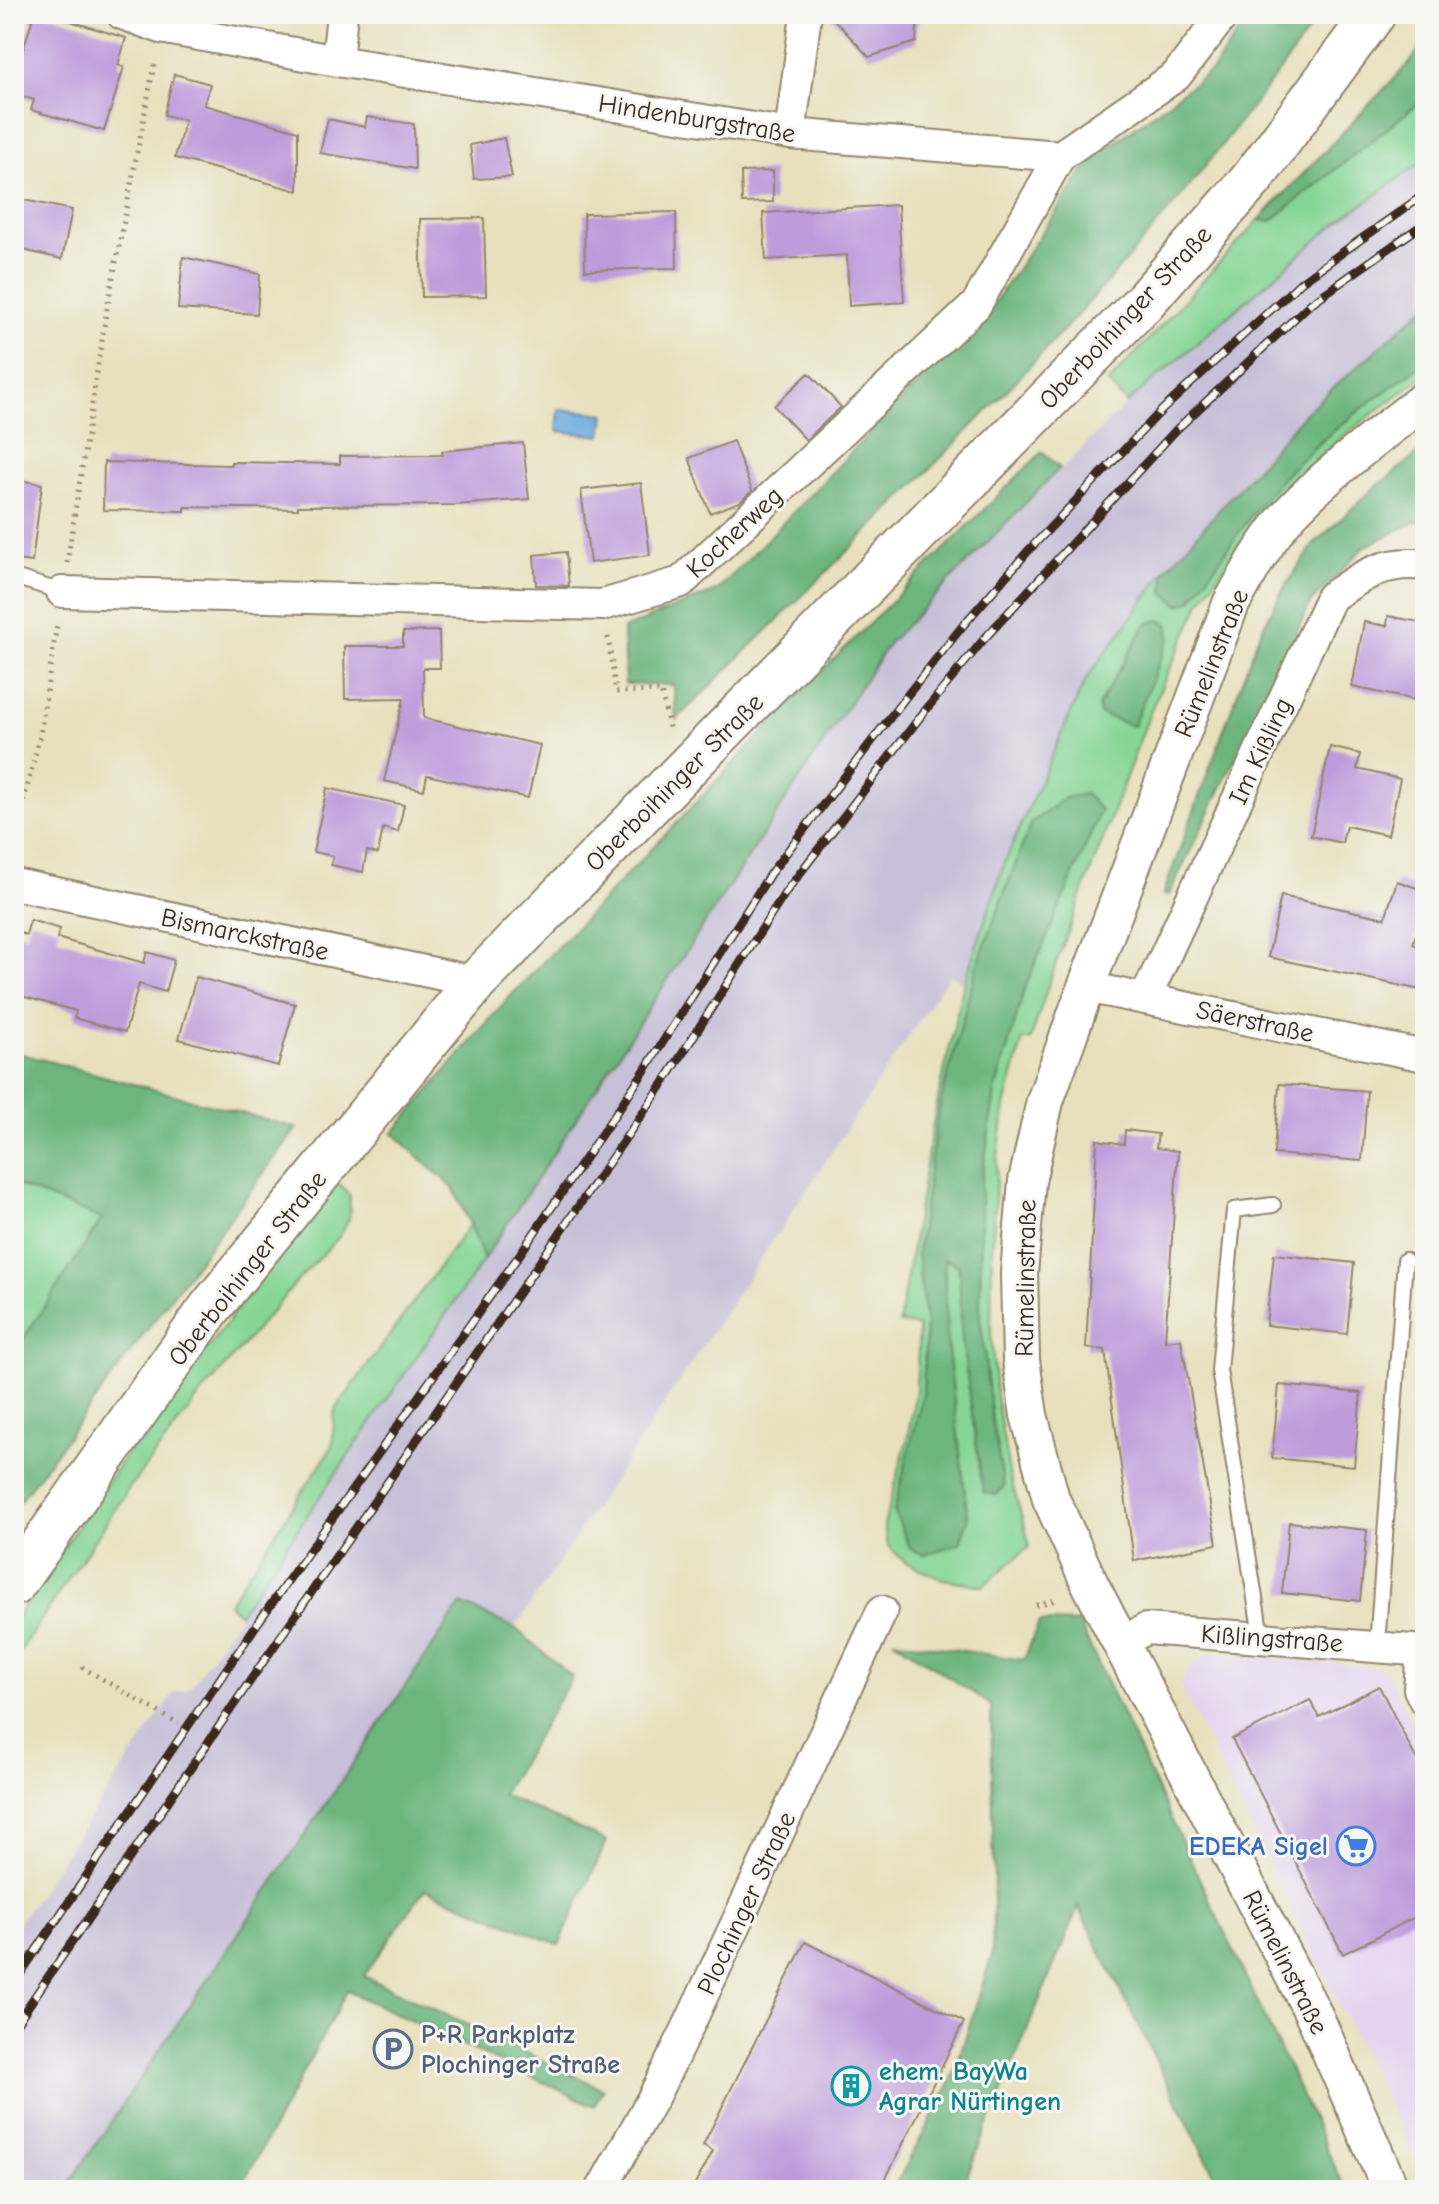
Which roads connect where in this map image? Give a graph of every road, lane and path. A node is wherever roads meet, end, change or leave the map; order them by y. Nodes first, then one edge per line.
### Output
1 (122, 14) edge
2 (342, 14) edge
3 (806, 14) edge
4 (1224, 14) edge
5 (1374, 14) edge
6 (161, 28) junction
7 (337, 61) junction
8 (790, 134) junction
9 (1060, 156) junction
10 (1425, 399) edge
11 (1425, 565) edge
12 (14, 577) edge
13 (62, 592) junction
14 (603, 605) junction
15 (672, 741) dead end
16 (14, 840) edge
17 (14, 884) edge
18 (476, 982) junction
19 (1086, 987) junction
20 (1145, 999) junction
21 (1425, 1056) edge
22 (1273, 1205) dead end
23 (1405, 1260) dead end
24 (14, 1584) edge
25 (1064, 1598) dead end
26 (1036, 1605) dead end
27 (882, 1611) dead end
28 (1261, 1636) junction
29 (1122, 1642) junction
30 (1377, 1646) junction
31 (1423, 1650) edge
32 (82, 1667) dead end
33 (1425, 1701) edge
34 (179, 1724) dead end
35 (601, 2190) edge
36 (1391, 2190) edge

1 - 6 street, Hindenburgstraße
2 - 7 street
3 - 8 street
4 - 9 street
5 - 18 main road, Oberboihinger Straße
6 - 7 street, Hindenburgstraße
6 - 13 path
7 - 8 street, Hindenburgstraße
8 - 9 street, Hindenburgstraße
9 - 14 street, Kocherweg
10 - 19 street, Rümelinstraße
11 - 20 street, Im Kißling
12 - 13 lane
13 - 14 street, Kocherweg
13 - 16 path
14 - 15 path
17 - 18 street, Bismarckstraße
18 - 24 main road, Oberboihinger Straße
19 - 20 street, Säerstraße
19 - 29 street, Rümelinstraße
20 - 21 street, Säerstraße
22 - 28 lane
23 - 30 lane
25 - 26 path
27 - 35 street, Plochinger Straße
28 - 29 street, Kißlingstraße
28 - 30 street, Kißlingstraße
29 - 36 street, Rümelinstraße
30 - 31 street, Kißlingstraße
31 - 33 street
32 - 34 path

